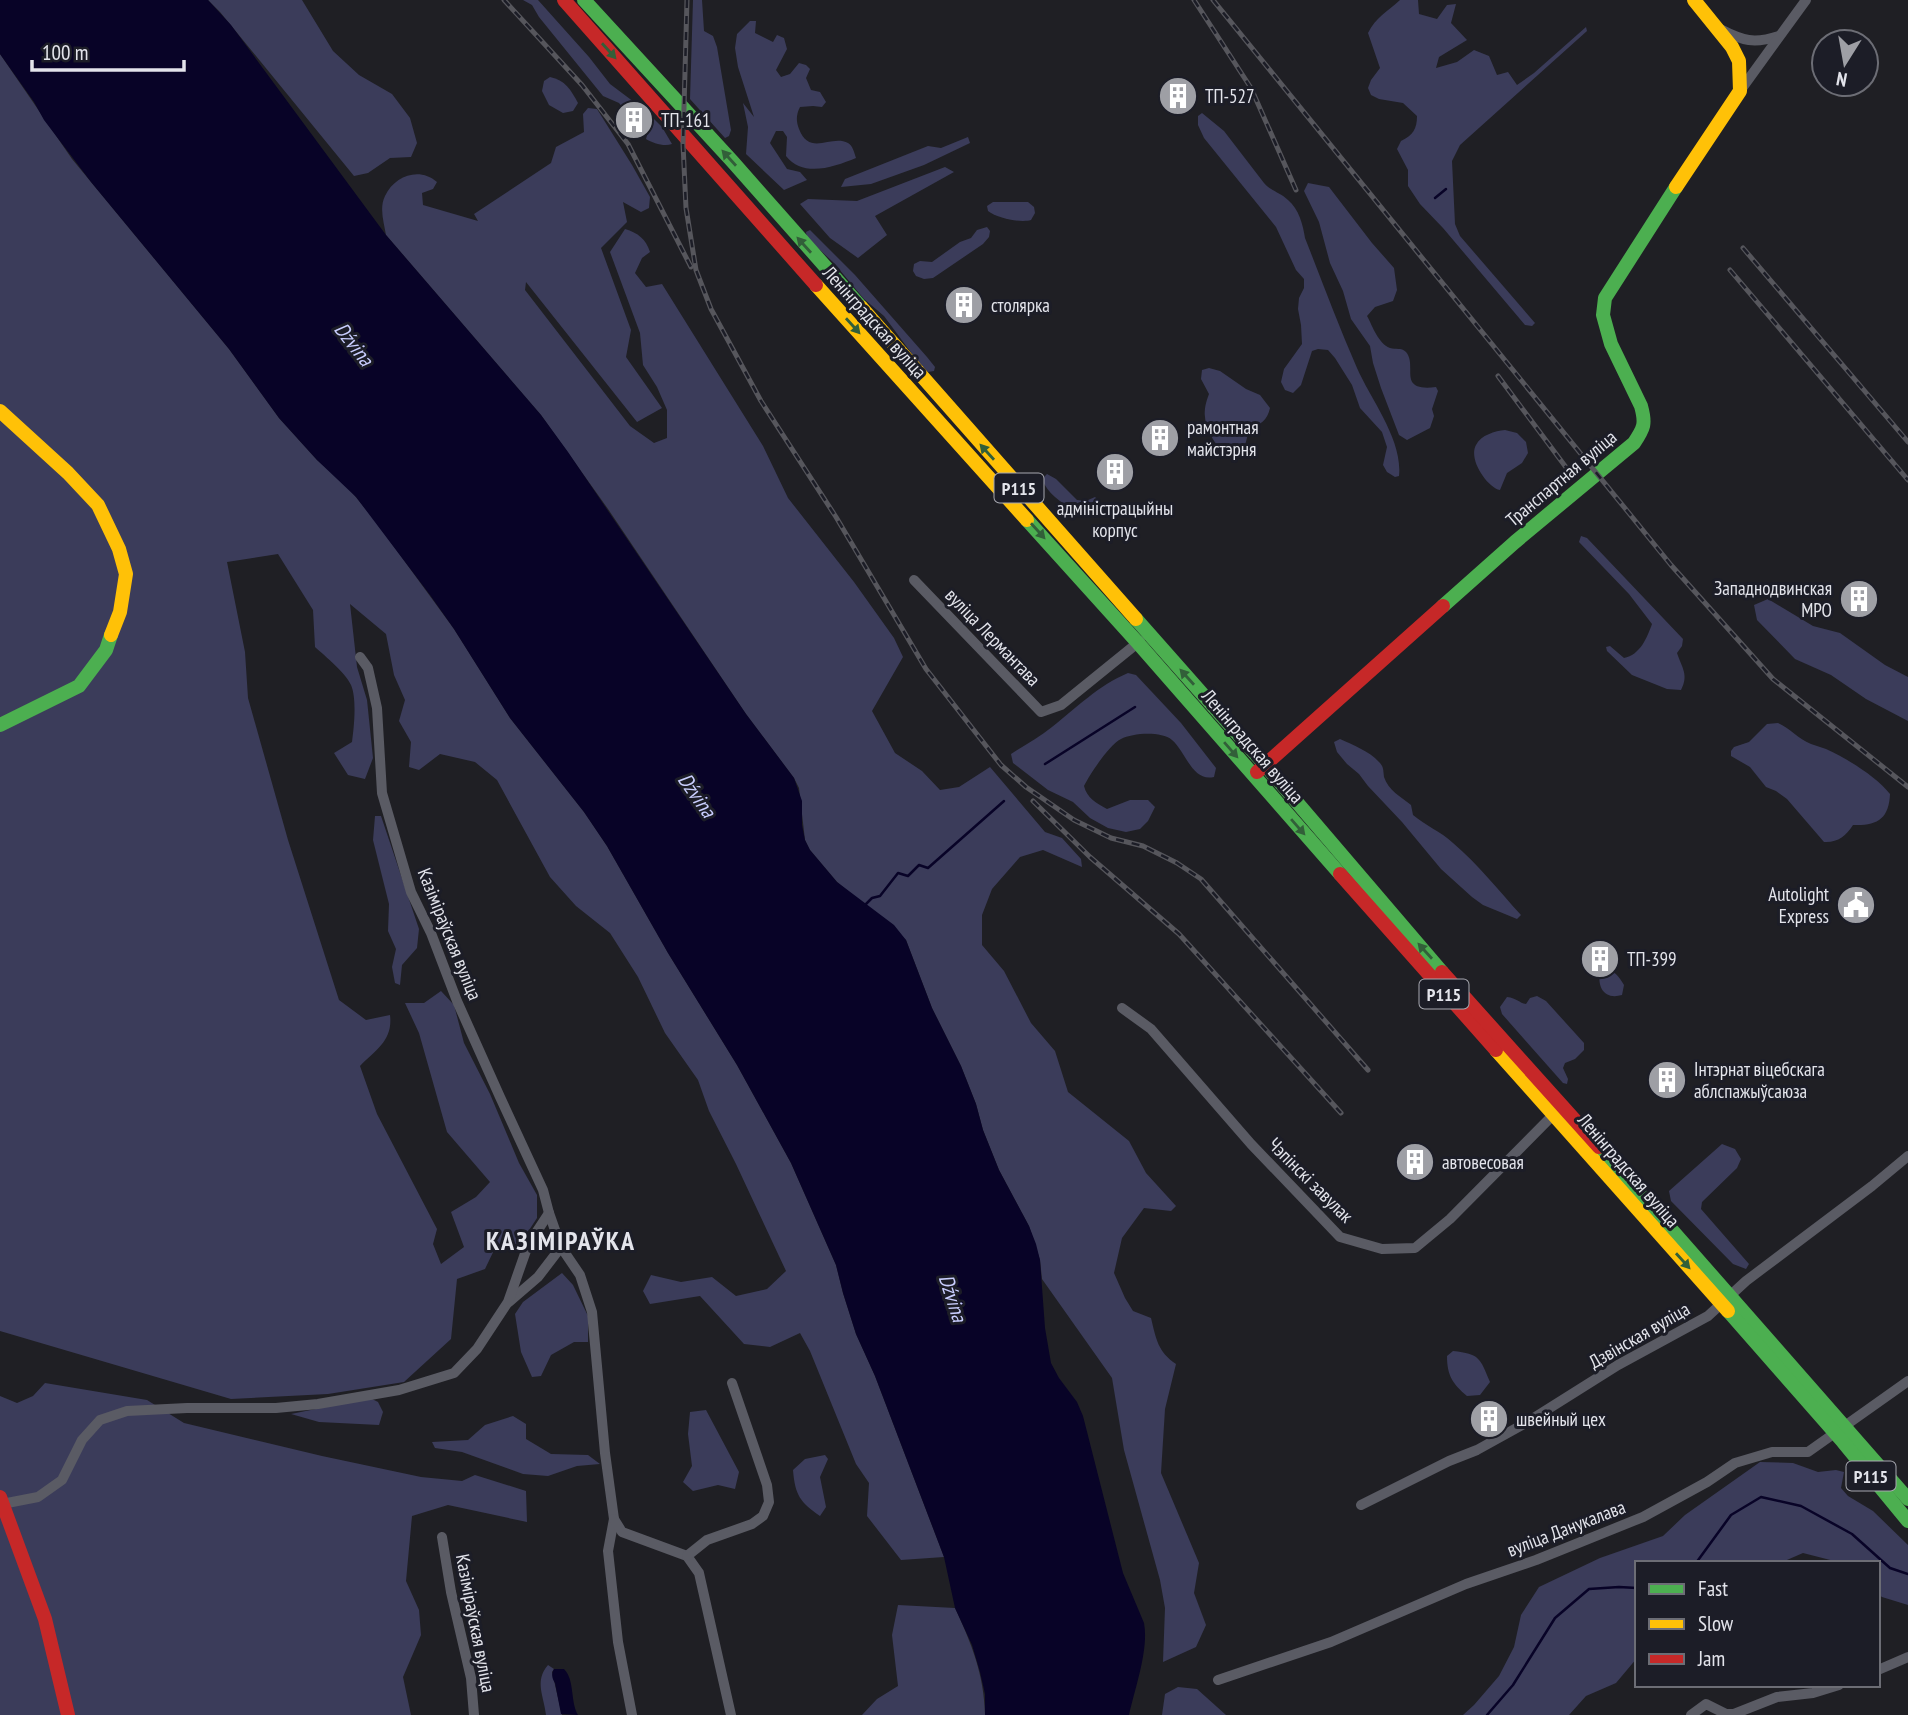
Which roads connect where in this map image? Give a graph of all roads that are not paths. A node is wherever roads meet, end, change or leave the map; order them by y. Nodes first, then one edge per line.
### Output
1 (564, 0) edge
2 (584, 0) edge
3 (1694, 0) edge
4 (1806, 0) edge
5 (1715, 27) junction
6 (1780, 36) junction
7 (1740, 91) junction
8 (774, 210) junction
9 (758, 221) junction
10 (0, 411) edge
11 (1010, 477) junction
12 (998, 487) junction
13 (914, 580) dead end
14 (1143, 639) junction
15 (360, 657) dead end
16 (0, 725) edge
17 (1259, 770) junction
18 (1122, 1007) dead end
19 (1558, 1110) junction
20 (1908, 1156) edge
21 (549, 1213) junction
22 (561, 1247) junction
23 (1726, 1300) junction
24 (508, 1302) junction
25 (1908, 1381) edge
26 (732, 1382) dead end
27 (1839, 1429) junction
28 (1908, 1499) edge
29 (1, 1500) edge
30 (1362, 1506) dead end
31 (614, 1519) junction
32 (1908, 1521) edge
33 (442, 1537) dead end
34 (687, 1556) junction
35 (1908, 1657) edge
36 (1880, 1669) edge
37 (1218, 1680) dead end
38 (1832, 1687) edge
39 (68, 1715) edge
40 (474, 1715) edge
41 (632, 1715) edge
42 (731, 1715) edge
43 (1691, 1715) edge

1 -> 9 main road, Ленінградская вуліца / Р115
8 -> 2 main road, Ленінградская вуліца / Р115
3 - 5 main road
4 - 6 street, Транспартная вуліца
5 - 6 street
5 - 7 main road
6 - 7 street, Транспартная вуліца
7 - 17 main road, Транспартная вуліца
8 - 9 street
11 -> 8 main road, Ленінградская вуліца / Р115
9 -> 12 main road, Ленінградская вуліца / Р115
10 - 16 main road
11 - 12 street
11 - 14 main road, Ленінградская вуліца / Р115
12 -> 14 main road, Ленінградская вуліца / Р115
13 - 14 street, вуліца Лермантава
14 - 17 main road, Ленінградская вуліца / Р115
15 - 21 street, Казіміраўская вуліца
17 - 19 main road, Ленінградская вуліца / Р115
18 - 19 street, Чэпінскі завулак
19 - 23 main road, Ленінградская вуліца / Р115
20 - 23 street, Дзвінская вуліца
21 - 22 street, Казіміраўская вуліца
21 - 24 street
22 - 24 street
22 - 31 street, Казіміраўская вуліца
23 - 27 main road, Ленінградская вуліца / Р115
23 - 30 street, Дзвінская вуліца
24 - 29 street
25 - 27 street, вуліца Данукалава
26 - 34 street
27 - 28 main road, Ленінградская вуліца / Р115
27 - 32 main road, Ленінградская вуліца / Р115
27 - 37 street, вуліца Данукалава
29 - 39 main road
31 - 34 street
31 - 41 street, Казіміраўская вуліца
33 - 40 street, Казіміраўская вуліца
34 - 42 street
35 - 36 street
38 - 43 street

